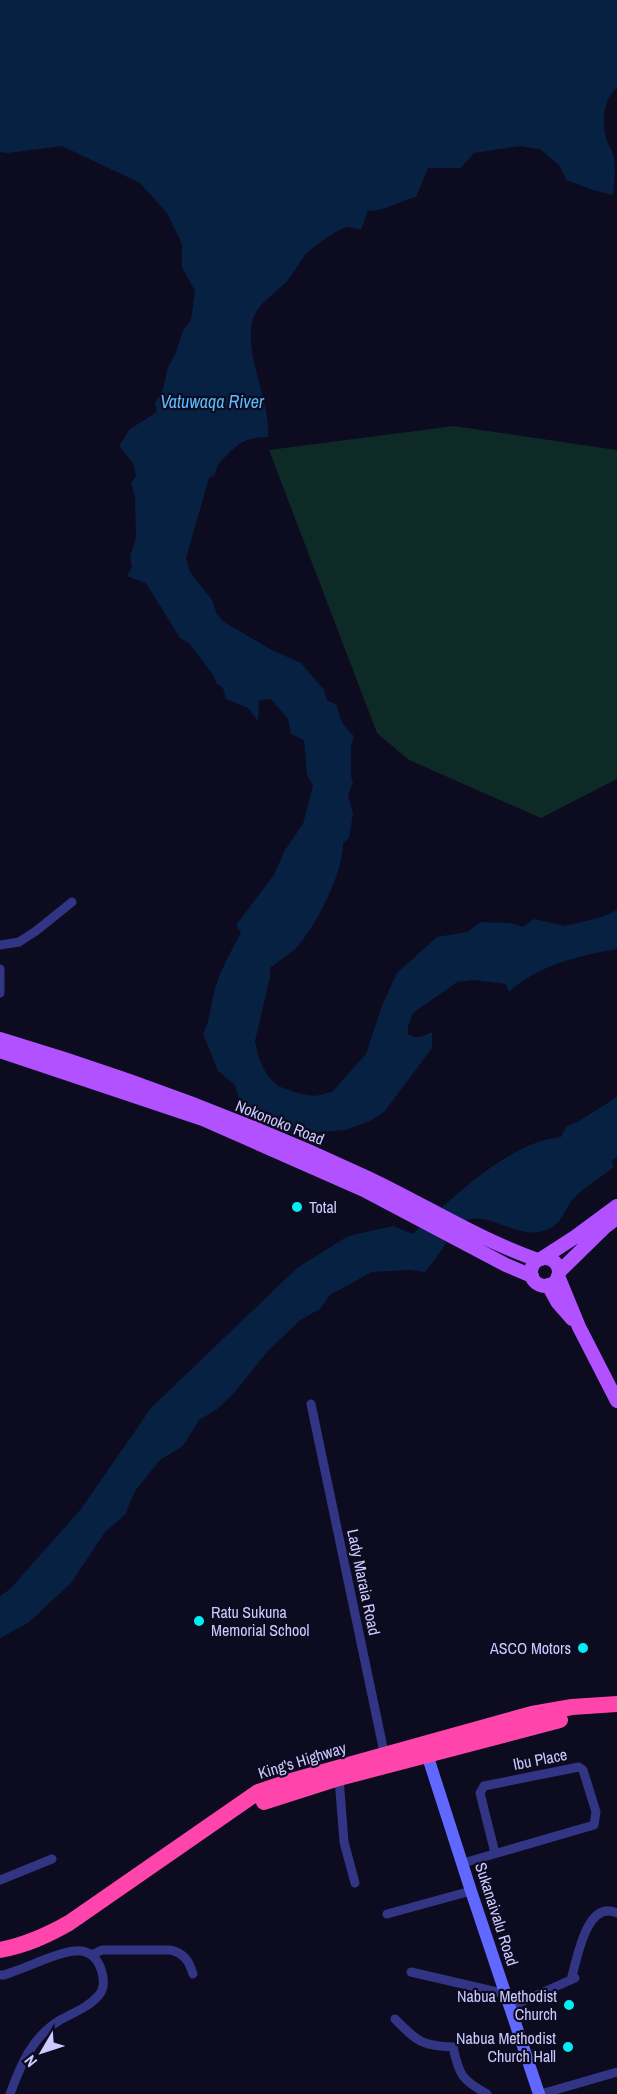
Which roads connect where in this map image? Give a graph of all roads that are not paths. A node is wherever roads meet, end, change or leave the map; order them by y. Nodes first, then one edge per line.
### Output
1 (72, 902) dead end
2 (0, 945) edge
3 (0, 969) edge
4 (0, 993) edge
5 (0, 1039) edge
6 (0, 1051) edge
7 (239, 1129) junction
8 (617, 1206) edge
9 (617, 1218) edge
10 (464, 1234) junction
11 (539, 1259) junction
12 (532, 1275) junction
13 (555, 1277) junction
14 (617, 1401) edge
15 (311, 1404) dead end
16 (617, 1704) edge
17 (617, 1714) edge
18 (426, 1749) junction
19 (386, 1760) junction
20 (339, 1779) junction
21 (495, 1853) junction
22 (52, 1859) dead end
23 (463, 1863) junction
24 (1, 1877) edge
25 (355, 1883) dead end
26 (471, 1891) junction
27 (617, 1912) edge
28 (387, 1914) dead end
29 (0, 1950) edge
30 (91, 1955) junction
31 (0, 1960) edge
32 (411, 1972) dead end
33 (193, 1974) dead end
34 (0, 1975) edge
35 (506, 1994) junction
36 (510, 2007) junction
37 (395, 2019) dead end
38 (617, 2072) edge
39 (10, 2094) edge
40 (487, 2094) edge
41 (540, 2094) edge

1 - 2 street
3 - 4 street
5 - 7 main road, Nokonoko Road
6 - 7 main road, Nokonoko Road
7 - 10 main road, Nokonoko Road
8 - 11 main road
9 - 13 main road
10 - 11 main road, Nokonoko Road
10 - 12 main road, Nokonoko Road
11 - 12 main road
11 - 13 main road
12 - 13 main road
13 - 14 main road
15 - 19 street, Lady Maraia Road
16 - 18 highway, King's Highway
17 - 18 highway, King's Highway
18 - 19 highway, King's Highway
18 - 23 main road, Sukanaivalu Road
19 - 20 highway, King's Highway
19 - 29 highway, King's Highway
20 - 25 street
20 - 31 highway, King's Highway
21 - 21 street, Ibu Place
21 - 23 street, Ibu Place
22 - 24 street
23 - 26 main road, Sukanaivalu Road
26 - 28 street
26 - 35 main road, Sukanaivalu Road
27 - 36 street
30 - 33 street
30 - 34 street
30 - 39 street
32 - 35 street
35 - 36 main road, Sukanaivalu Road
36 - 41 main road, Sukanaivalu Road
37 - 40 street
38 - 41 street

